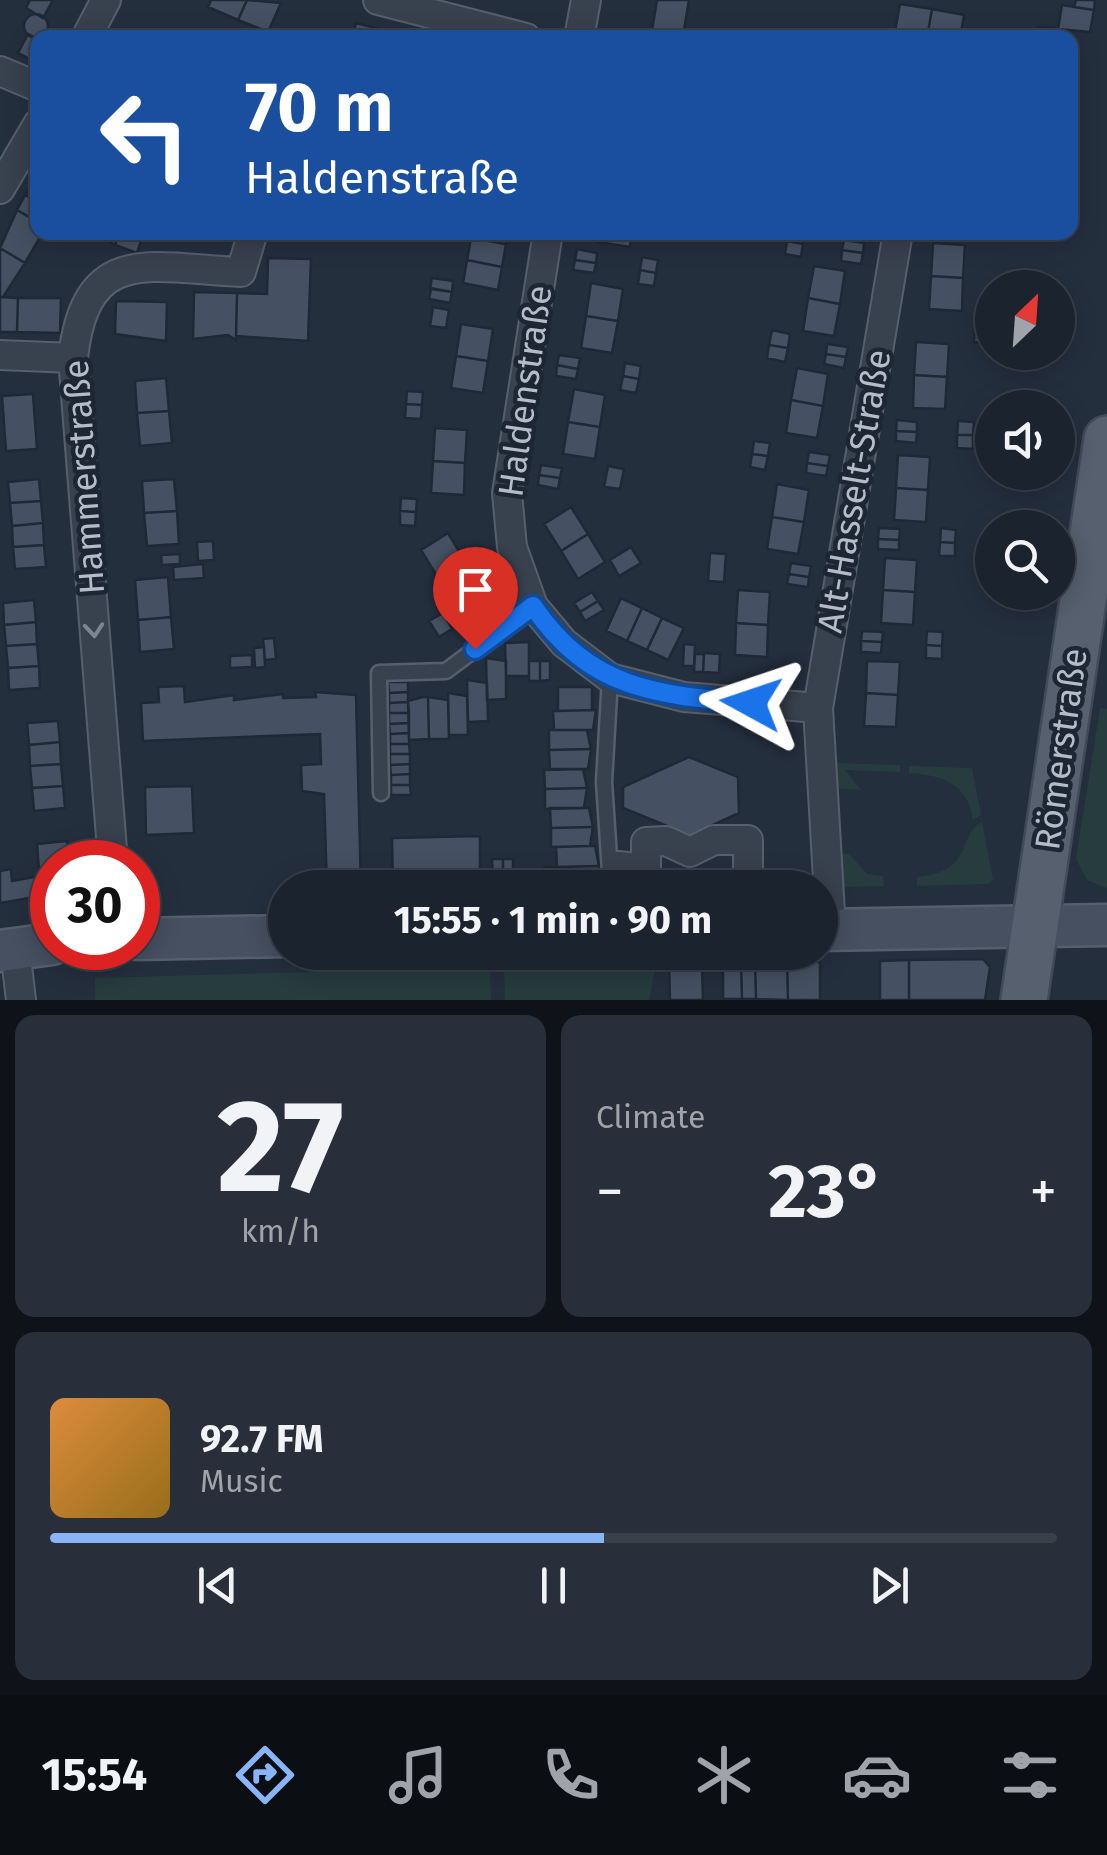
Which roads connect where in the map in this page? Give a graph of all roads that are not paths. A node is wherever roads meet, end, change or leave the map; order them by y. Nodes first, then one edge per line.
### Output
1 (106, 0) edge
2 (378, 0) edge
3 (586, 0) edge
4 (90, 30) edge
5 (495, 30) edge
6 (580, 30) edge
7 (0, 70) edge
8 (30, 83) edge
9 (30, 138) edge
10 (0, 189) edge
11 (251, 240) edge
12 (547, 240) edge
13 (897, 240) edge
14 (0, 355) edge
15 (73, 358) junction
16 (1107, 439) edge
17 (533, 606) junction
18 (610, 678) junction
19 (818, 708) junction
20 (381, 794) dead end
21 (111, 840) edge
22 (613, 870) edge
23 (617, 870) edge
24 (748, 870) edge
25 (824, 870) edge
26 (1107, 925) edge
27 (1036, 926) junction
28 (838, 930) edge
29 (268, 936) edge
30 (160, 939) edge
31 (22, 948) edge
32 (21, 1000) edge
33 (1024, 1000) edge

1 - 4 street
2 - 5 street
3 - 6 street
7 - 8 street
9 - 10 street
11 - 15 street, Hammerstraße
12 - 17 street, Haldenstraße
13 - 19 street, Alt-Hasselt-Straße
14 - 15 street
15 -> 21 street, Hammerstraße
16 - 27 main road, Römerstraße
17 - 18 street, Haldenstraße
17 - 20 lane
18 - 19 street, Haldenstraße
18 - 22 lane
19 - 25 street, Alt-Hasselt-Straße
23 - 24 street
26 - 27 main road
27 - 28 main road
27 - 33 main road, Römerstraße
29 - 30 main road
31 - 32 street

